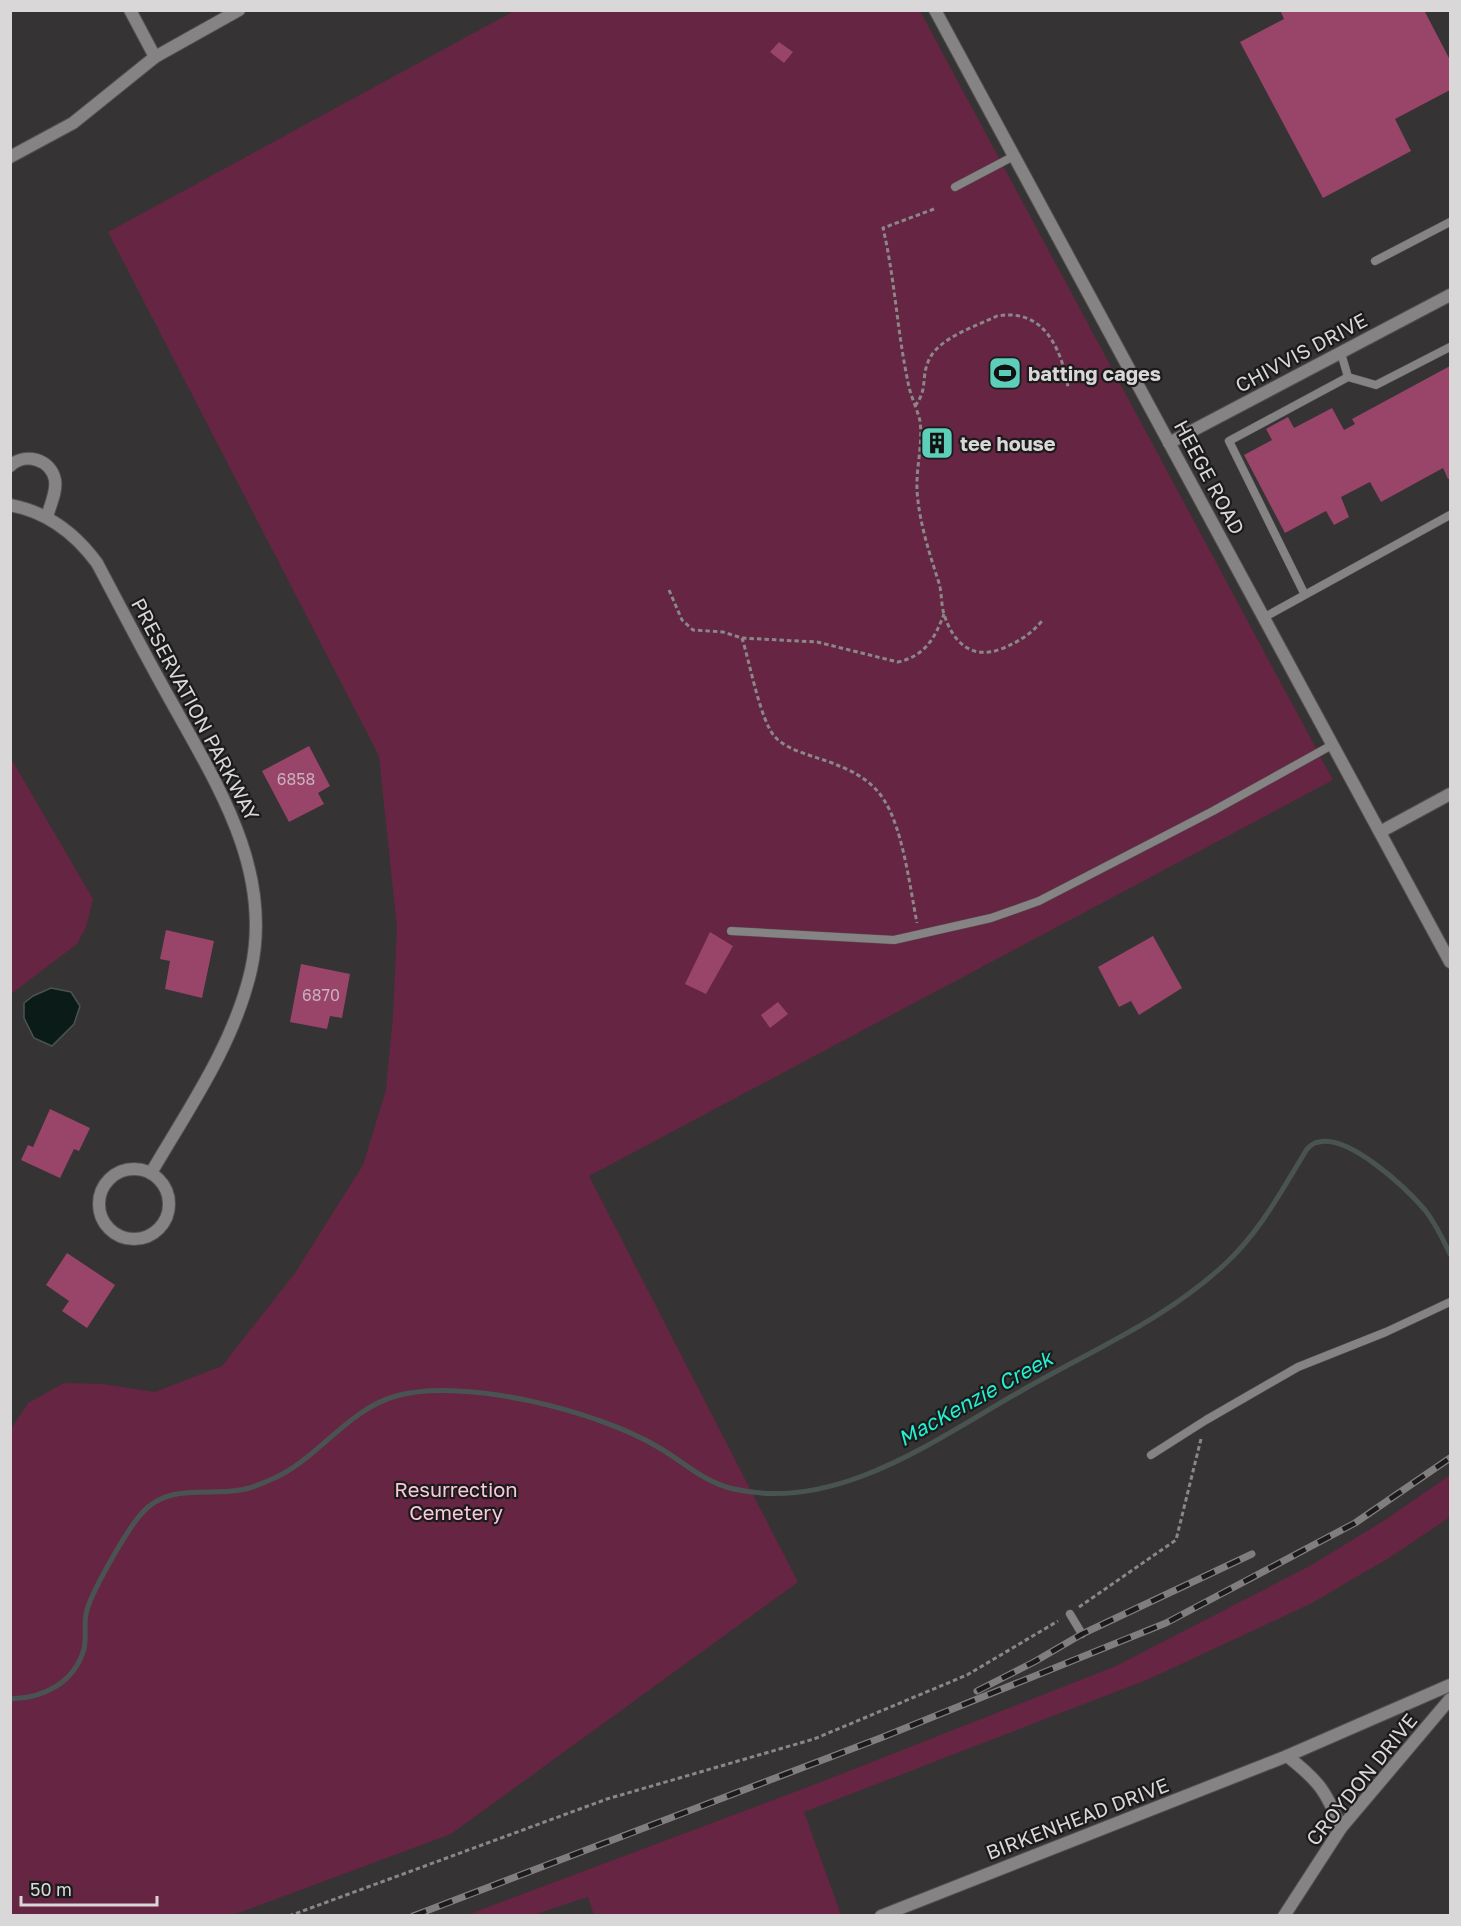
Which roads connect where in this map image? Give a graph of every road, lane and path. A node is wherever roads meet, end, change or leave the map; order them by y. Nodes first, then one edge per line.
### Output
1 (130, 10) edge
2 (239, 10) edge
3 (935, 10) edge
4 (155, 57) junction
5 (1014, 156) junction
6 (10, 157) edge
7 (955, 187) dead end
8 (934, 209) dead end
9 (1450, 222) edge
10 (1375, 261) dead end
11 (1450, 295) edge
12 (1450, 346) edge
13 (1341, 353) junction
14 (1348, 377) junction
15 (1068, 387) dead end
16 (915, 406) junction
17 (1169, 443) junction
18 (10, 466) edge
19 (10, 505) edge
20 (1450, 515) edge
21 (47, 517) junction
22 (669, 590) dead end
23 (1304, 593) junction
24 (944, 614) junction
25 (1263, 618) junction
26 (1042, 621) dead end
27 (742, 638) junction
28 (1332, 745) junction
29 (1450, 794) edge
30 (1380, 832) junction
31 (730, 931) dead end
32 (919, 936) junction
33 (1450, 963) edge
34 (152, 1173) junction
35 (1450, 1302) edge
36 (1206, 1419) junction
37 (1151, 1455) dead end
38 (1070, 1614) junction
39 (1082, 1634) dead end
40 (1450, 1685) edge
41 (1450, 1699) edge
42 (1287, 1756) junction
43 (1341, 1828) junction
44 (881, 1915) edge
45 (289, 1916) edge
46 (1284, 1916) edge

1 - 4 street
2 - 4 street
3 - 5 street, HEEGE ROAD
4 - 6 street
5 - 7 lane
5 - 17 street, HEEGE ROAD
8 - 16 path
9 - 10 lane
11 - 13 street, CHIVVIS DRIVE
12 - 14 lane
13 - 14 lane
13 - 17 street, CHIVVIS DRIVE
14 - 23 lane
15 - 16 path
16 - 24 path
17 - 25 street, HEEGE ROAD
18 - 21 street
19 - 21 street, PRESERVATION PARKWAY
20 - 23 lane
21 - 34 street, PRESERVATION PARKWAY
22 - 27 path
23 - 25 lane
24 - 26 path
24 - 27 path
25 - 28 street, HEEGE ROAD
27 - 32 path
28 - 30 street, HEEGE ROAD
28 - 32 lane
29 - 30 street
30 - 33 street, HEEGE ROAD
31 - 32 lane
34 - 34 street
35 - 36 lane
36 - 37 lane
36 - 38 path
38 - 39 lane
38 - 45 path
40 - 42 street, BIRKENHEAD DRIVE
41 - 43 street, CROYDON DRIVE
42 - 43 street
42 - 44 street, BIRKENHEAD DRIVE
43 - 46 street, CROYDON DRIVE

